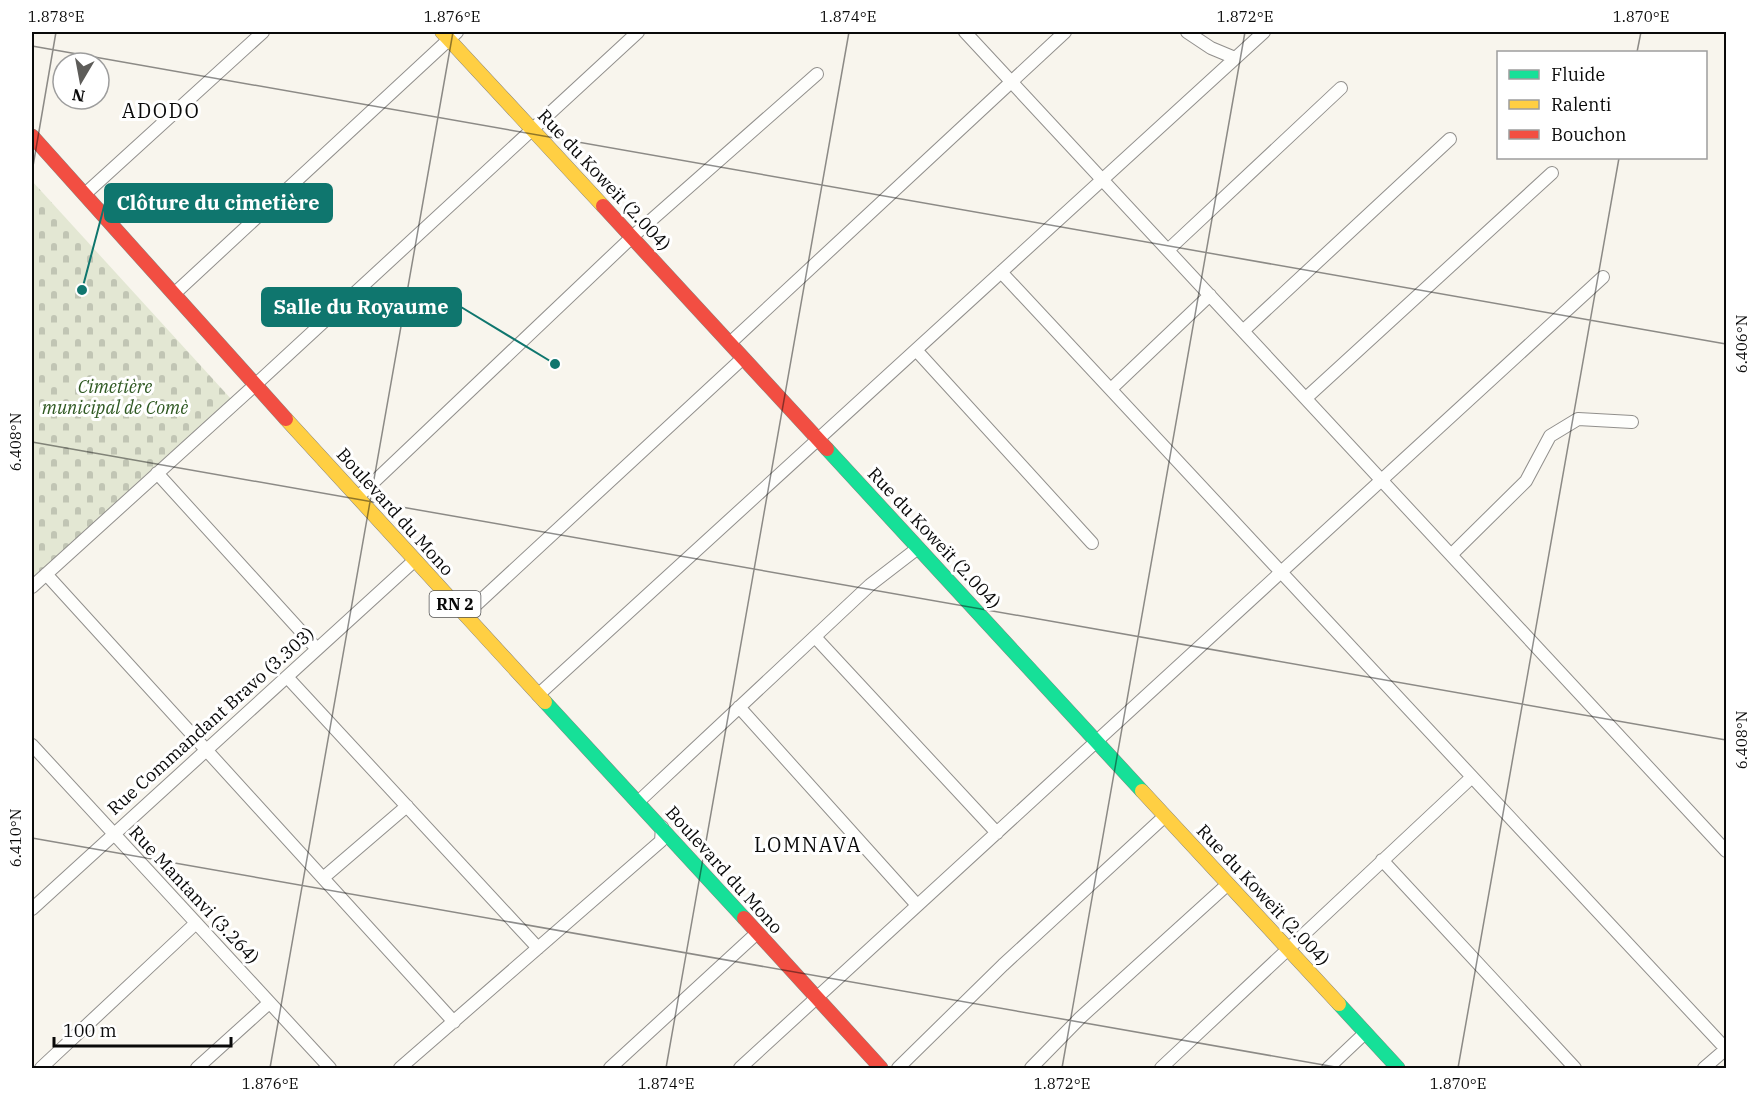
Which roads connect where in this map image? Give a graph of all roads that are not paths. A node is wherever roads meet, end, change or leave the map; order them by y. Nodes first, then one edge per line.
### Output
1 (263, 32) edge
2 (638, 32) edge
3 (965, 32) edge
4 (1065, 32) edge
5 (1188, 32) edge
6 (1264, 32) edge
7 (449, 34) edge
8 (1235, 58) junction
9 (818, 74) dead end
10 (1012, 82) junction
11 (1341, 88) dead end
12 (532, 129) junction
13 (32, 136) edge
14 (1450, 139) dead end
15 (32, 151) edge
16 (1552, 173) dead end
17 (1102, 180) junction
18 (85, 194) junction
19 (632, 237) junction
20 (1168, 250) junction
21 (1002, 272) junction
22 (1603, 278) dead end
23 (174, 294) junction
24 (1210, 295) junction
25 (1243, 331) junction
26 (730, 343) junction
27 (916, 350) junction
28 (743, 358) junction
29 (252, 388) junction
30 (1111, 389) junction
31 (1306, 398) junction
32 (1632, 422) dead end
33 (818, 439) junction
34 (157, 473) junction
35 (1382, 480) junction
36 (358, 497) junction
37 (1092, 543) dead end
38 (918, 548) junction
39 (1451, 555) junction
40 (412, 563) junction
41 (1281, 572) junction
42 (46, 574) junction
43 (32, 587) edge
44 (465, 615) junction
45 (815, 637) junction
46 (317, 649) junction
47 (288, 678) junction
48 (538, 695) junction
49 (739, 707) junction
50 (1096, 741) junction
51 (207, 751) junction
52 (34, 752) edge
53 (1472, 777) junction
54 (638, 802) junction
55 (407, 806) junction
56 (1165, 816) junction
57 (113, 833) junction
58 (997, 833) junction
59 (662, 834) junction
60 (1726, 851) edge
61 (1382, 860) junction
62 (323, 878) junction
63 (1228, 885) junction
64 (918, 905) junction
65 (32, 909) edge
66 (195, 923) junction
67 (754, 936) junction
68 (538, 948) junction
69 (1288, 949) junction
70 (813, 1001) junction
71 (269, 1003) junction
72 (454, 1022) junction
73 (1365, 1033) junction
74 (1726, 1049) edge
75 (41, 1068) edge
76 (196, 1068) edge
77 (327, 1068) edge
78 (400, 1068) edge
79 (610, 1068) edge
80 (740, 1068) edge
81 (868, 1068) edge
82 (881, 1068) edge
83 (898, 1068) edge
84 (1032, 1068) edge
85 (1161, 1068) edge
86 (1328, 1068) edge
87 (1398, 1068) edge
88 (1575, 1068) edge
89 (1704, 1068) edge

1 - 18 street
2 - 12 street
3 - 10 street
4 - 10 street
5 - 8 street
6 - 8 street
7 - 12 main road, Rue du Koweït (2.004)
7 - 23 street
8 - 17 street
9 - 19 street
10 - 17 street
10 - 26 street
11 - 20 street
12 - 19 main road, Rue du Koweït (2.004)
12 - 29 street
13 - 18 main road, Boulevard du Mono / RN 2
14 - 25 street
15 - 29 main road, Boulevard du Mono / RN 2
16 - 31 street
17 - 20 street
17 - 21 street
18 - 23 main road, Boulevard du Mono / RN 2
19 - 26 main road, Rue du Koweït (2.004)
19 - 36 street
20 - 24 street
21 - 27 street
21 - 30 street
22 - 35 street
23 - 29 main road, Boulevard du Mono / RN 2
24 - 25 street
24 - 30 street
25 - 31 street
26 - 28 main road, Rue du Koweït (2.004)
27 - 33 street
27 - 37 street
28 - 33 main road, Rue du Koweït (2.004)
28 - 44 street
29 - 34 street
29 - 36 main road, Boulevard du Mono / RN 2
29 - 40 main road, Boulevard du Mono / RN 2
30 - 41 street
31 - 35 street
32 - 39 street
33 - 38 main road, Rue du Koweït (2.004)
33 - 48 street
34 - 42 street
34 - 46 street
35 - 39 street
35 - 41 street
36 - 40 main road, Boulevard du Mono / RN 2
38 - 45 street
38 - 50 main road, Rue du Koweït (2.004)
39 - 60 street
40 - 44 main road, Boulevard du Mono / RN 2
40 - 46 street, Rue Commandant Bravo (3.303)
40 - 59 main road, Boulevard du Mono / RN 2
41 - 50 street
41 - 53 street
42 - 43 street
42 - 51 street
44 - 48 main road, Boulevard du Mono / RN 2
45 - 49 street
45 - 58 street
46 - 47 street, Rue Commandant Bravo (3.303)
47 - 51 street, Rue Commandant Bravo (3.303)
47 - 55 street
48 - 54 main road, Boulevard du Mono / RN 2
49 - 54 street
49 - 64 street
50 - 56 main road, Rue du Koweït (2.004)
50 - 58 street
51 - 57 street, Rue Commandant Bravo (3.303)
51 - 62 street
52 - 57 street, Rue Mantanvi (3.264)
53 - 61 street
53 - 74 street
54 - 59 main road, Boulevard du Mono / RN 2
55 - 62 street
55 - 68 street
56 - 63 main road, Rue du Koweït (2.004)
56 - 83 street
57 - 65 street, Rue Commandant Bravo (3.303)
57 - 66 street, Rue Mantanvi (3.264)
58 - 64 street
59 - 67 main road, Boulevard du Mono / RN 2
59 - 68 street
61 - 69 street
61 - 88 street
62 - 72 street
63 - 69 main road, Rue du Koweït (2.004)
63 - 84 street
64 - 70 street
66 - 71 street, Rue Mantanvi (3.264)
66 - 75 street
67 - 70 main road, Boulevard du Mono / RN 2
67 - 79 street
68 - 72 street
69 - 73 main road, Rue du Koweït (2.004)
69 - 85 street
70 - 80 street
70 - 81 main road, Boulevard du Mono / RN 2
70 - 82 main road, Boulevard du Mono / RN 2
71 - 76 street
71 - 77 street, Rue Mantanvi (3.264)
72 - 78 street
73 - 86 street
73 - 87 main road, Rue du Koweït (2.004)
74 - 89 street

